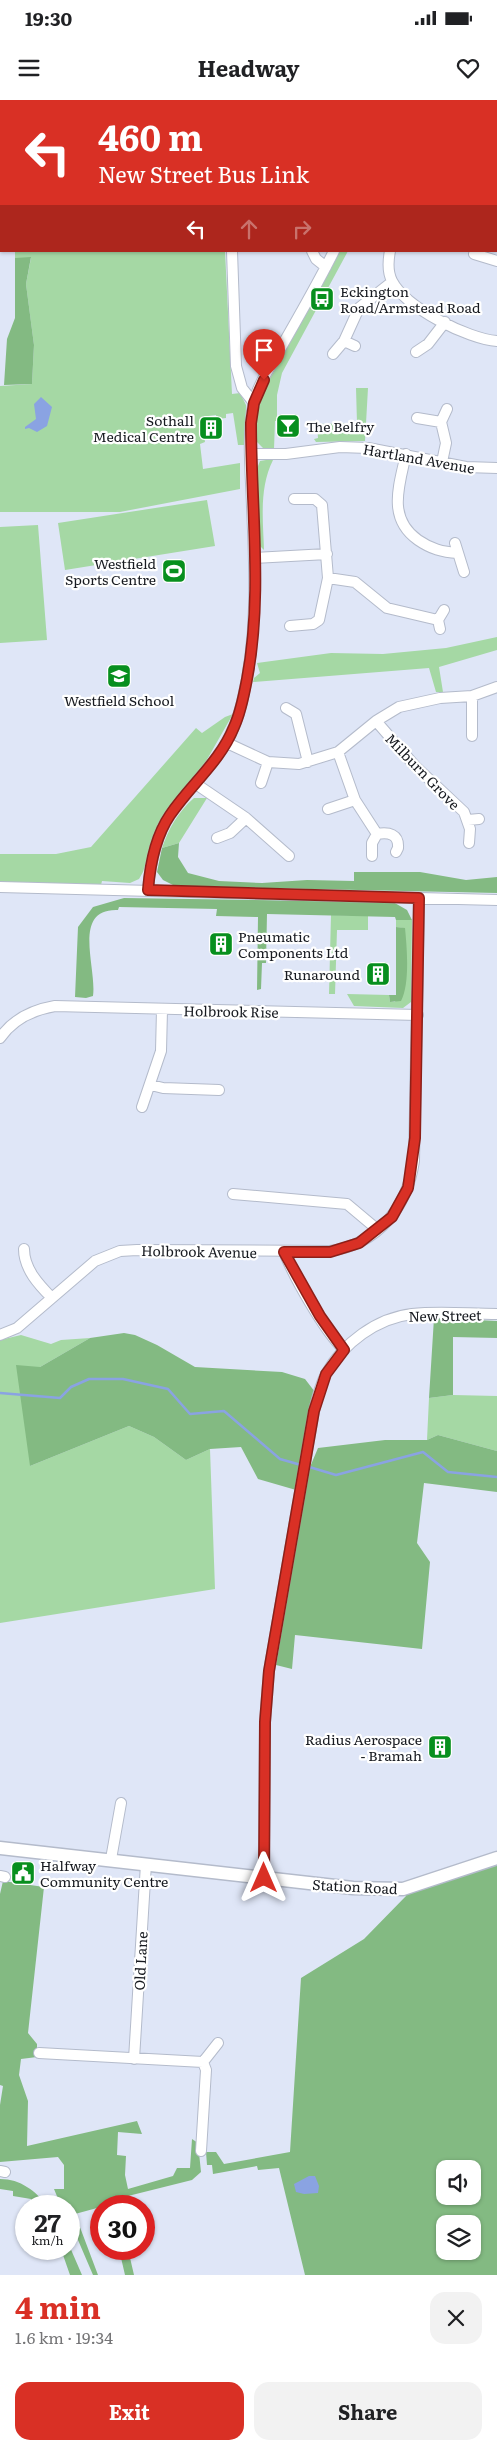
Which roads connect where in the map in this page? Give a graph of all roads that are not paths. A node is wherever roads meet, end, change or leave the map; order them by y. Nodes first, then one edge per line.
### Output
1 (232, 252) edge
2 (312, 252) edge
3 (334, 252) edge
4 (390, 252) edge
5 (474, 254) dead end
6 (492, 257) edge
7 (326, 268) junction
8 (392, 282) junction
9 (445, 322) junction
10 (344, 341) junction
11 (497, 341) edge
12 (355, 346) dead end
13 (416, 352) dead end
14 (333, 354) dead end
15 (254, 403) junction
16 (447, 409) dead end
17 (417, 418) dead end
18 (441, 422) junction
19 (251, 454) junction
20 (406, 454) junction
21 (442, 462) junction
22 (497, 468) edge
23 (294, 499) dead end
24 (327, 554) junction
25 (254, 558) junction
26 (464, 572) dead end
27 (328, 578) junction
28 (444, 610) dead end
29 (290, 626) dead end
30 (497, 687) edge
31 (472, 696) junction
32 (286, 708) dead end
33 (376, 721) junction
34 (472, 736) dead end
35 (227, 743) junction
36 (338, 752) junction
37 (268, 762) junction
38 (308, 762) junction
39 (261, 783) dead end
40 (196, 784) junction
41 (355, 800) junction
42 (328, 809) dead end
43 (246, 818) junction
44 (377, 834) junction
45 (217, 838) dead end
46 (469, 843) dead end
47 (396, 852) dead end
48 (289, 856) dead end
49 (372, 856) dead end
50 (0, 887) edge
51 (148, 890) junction
52 (419, 898) junction
53 (497, 900) edge
54 (162, 1010) junction
55 (418, 1015) junction
56 (0, 1038) edge
57 (151, 1085) junction
58 (219, 1090) dead end
59 (142, 1106) dead end
60 (233, 1194) dead end
61 (378, 1230) junction
62 (24, 1249) dead end
63 (284, 1252) junction
64 (52, 1298) junction
65 (497, 1314) edge
66 (0, 1335) edge
67 (344, 1350) junction
68 (121, 1803) dead end
69 (0, 1848) edge
70 (497, 1858) edge
71 (111, 1859) junction
72 (146, 1864) junction
73 (264, 1878) junction
74 (218, 2043) dead end
75 (39, 2053) dead end
76 (134, 2059) junction
77 (203, 2062) junction
78 (201, 2151) dead end

1 - 15 street
2 - 7 street
3 - 7 street
4 - 8 street
5 - 6 street
7 - 15 street
8 - 9 street
8 - 10 street
9 - 11 street
9 - 13 street
10 - 12 street
10 - 14 street
15 - 19 street
16 - 18 street
17 - 18 street
18 - 21 street
19 - 20 street, Hartland Avenue
19 - 25 street
20 - 21 street, Hartland Avenue
20 - 26 street
21 - 22 street, Hartland Avenue
23 - 24 street
24 - 25 street
24 - 27 street
25 - 35 street
27 - 28 street
27 - 29 street
30 - 31 street
31 - 33 street
31 - 34 street
32 - 38 street
33 - 36 street
33 - 46 street, Milburn Grove
35 - 37 street
35 - 40 street
36 - 38 street
36 - 41 street
37 - 38 street
37 - 39 street
40 - 43 street
40 - 51 street
41 - 42 street
41 - 44 street
43 - 45 street
43 - 48 street
44 - 47 street
44 - 49 street
50 - 51 street
51 - 52 street
52 - 53 street
52 - 55 street, Holbrook Avenue
54 - 55 street, Holbrook Rise
54 - 56 street, Holbrook Rise
54 - 57 street
55 - 61 street, Holbrook Avenue
57 - 58 street
57 - 59 street
60 - 61 street
61 - 63 street, Holbrook Avenue
62 - 64 street
63 - 64 street, Holbrook Avenue
63 - 67 street
64 - 66 street, Holbrook Avenue
65 - 67 street, New Street
67 - 73 street, New Street
68 - 71 street
69 - 71 main road, Station Road
70 - 73 main road, Station Road
71 - 72 main road, Station Road
72 - 73 main road, Station Road
72 - 76 street, Old Lane
74 - 77 street
75 - 76 street
76 - 77 street
77 - 78 street

